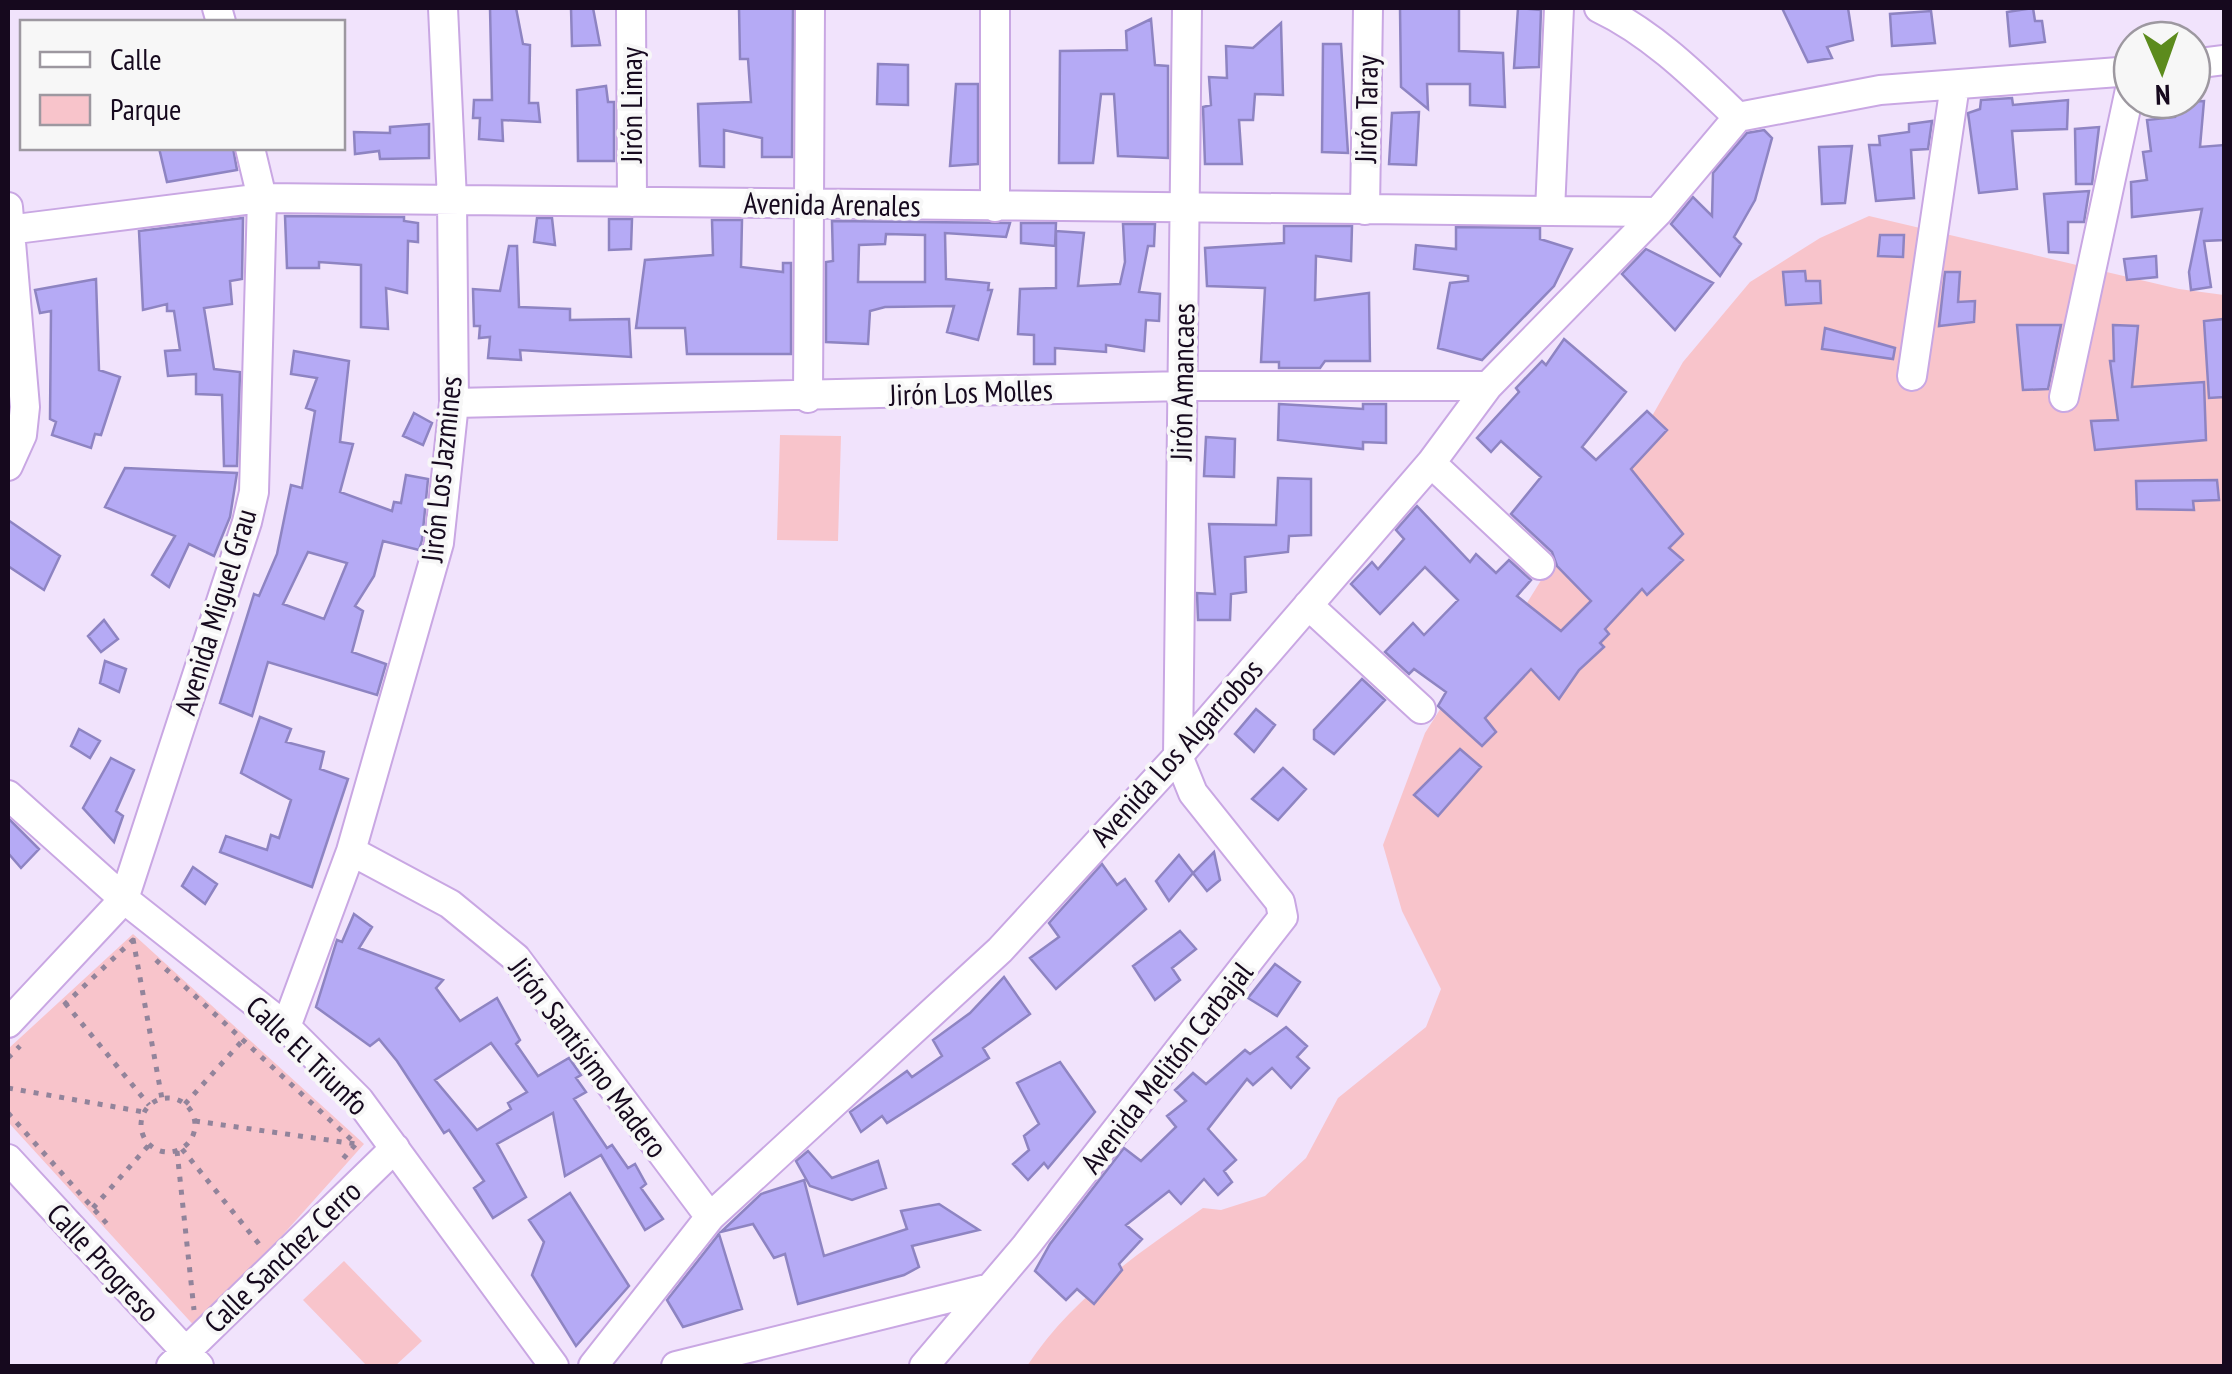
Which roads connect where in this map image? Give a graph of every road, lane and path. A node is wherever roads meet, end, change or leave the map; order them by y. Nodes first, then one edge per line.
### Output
1 (444, 8) edge
2 (631, 8) edge
3 (810, 8) edge
4 (995, 8) edge
5 (1186, 8) edge
6 (1368, 8) edge
7 (1558, 8) edge
8 (1599, 8) edge
9 (2112, 73) edge
10 (1955, 85) junction
11 (1738, 117) junction
12 (2123, 120) edge
13 (250, 150) edge
14 (262, 198) junction
15 (452, 200) junction
16 (632, 202) junction
17 (809, 204) junction
18 (995, 206) junction
19 (1184, 209) junction
20 (1366, 210) junction
21 (1550, 212) junction
22 (1658, 212) junction
23 (8, 222) edge
24 (1912, 376) dead end
25 (1184, 386) junction
26 (1488, 386) junction
27 (2064, 397) dead end
28 (808, 398) junction
29 (454, 403) junction
30 (1431, 463) junction
31 (8, 466) edge
32 (1540, 564) dead end
33 (1308, 605) junction
34 (1421, 708) dead end
35 (1178, 756) junction
36 (8, 795) edge
37 (352, 851) junction
38 (124, 900) junction
39 (134, 940) junction
40 (66, 1004) junction
41 (51, 1017) dead end
42 (286, 1028) junction
43 (15, 1034) edge
44 (243, 1040) junction
45 (8, 1058) edge
46 (8, 1088) edge
47 (162, 1098) junction
48 (186, 1104) junction
49 (149, 1105) junction
50 (144, 1112) junction
51 (8, 1113) edge
52 (195, 1121) junction
53 (356, 1144) junction
54 (149, 1145) junction
55 (395, 1148) junction
56 (180, 1150) junction
57 (8, 1159) edge
58 (333, 1170) dead end
59 (93, 1208) junction
60 (710, 1217) junction
61 (274, 1236) dead end
62 (118, 1237) dead end
63 (990, 1288) junction
64 (183, 1309) dead end
65 (185, 1361) edge
66 (554, 1366) edge
67 (593, 1366) edge
68 (676, 1366) edge
69 (924, 1366) edge

1 - 15 street, Jirón Los Jazmines
2 - 16 street, Jirón Limay
3 - 17 street
4 - 18 street
5 - 19 street, Jirón Amancaes
6 - 20 street, Jirón Taray
7 - 21 street
8 - 11 street
9 - 10 street
10 - 11 street
10 - 24 street
11 - 22 street, Avenida Los Algarrobos
12 - 27 street
13 - 14 street, Avenida Miguel Grau
14 - 15 street, Avenida Arenales
14 - 23 street, Avenida Arenales
14 - 38 street, Avenida Miguel Grau
15 - 16 street, Avenida Arenales
15 - 29 street, Jirón Los Jazmines
16 - 17 street, Avenida Arenales
17 - 18 street, Avenida Arenales
17 - 28 street
18 - 19 street, Avenida Arenales
19 - 20 street, Avenida Arenales
19 - 25 street, Jirón Amancaes
20 - 21 street, Avenida Arenales
21 - 22 street, Avenida Arenales
22 - 26 street, Avenida Los Algarrobos
23 - 31 street
25 - 26 street, Jirón Los Molles
25 - 28 street, Jirón Los Molles
25 - 35 street, Jirón Amancaes
26 - 30 street, Avenida Los Algarrobos
28 - 29 street, Jirón Los Molles
29 - 37 street, Jirón Los Jazmines
30 - 32 street
30 - 33 street, Avenida Los Algarrobos
33 - 34 street
33 - 35 street, Avenida Los Algarrobos
35 - 60 street, Avenida Los Algarrobos
35 - 63 street, Avenida Melitón Carbajal
36 - 38 street, Calle El Triunfo
37 - 42 street, Jirón Los Jazmines
37 - 60 street, Jirón Santísimo Madero
38 - 39 path
38 - 42 street, Calle El Triunfo
38 - 43 street, Avenida Miguel Grau
39 - 40 path
39 - 44 path
39 - 47 path
40 - 41 path
40 - 49 path
42 - 55 street, Calle El Triunfo
43 - 45 path
44 - 48 path
44 - 53 path
46 - 50 path
47 - 48 path
47 - 49 path
48 - 52 path
49 - 50 path
50 - 54 path
51 - 59 path
52 - 53 path
52 - 56 path
53 - 58 path
54 - 56 path
54 - 59 path
55 - 65 street, Calle Sanchez Cerro
55 - 66 street, Calle El Triunfo
56 - 61 path
56 - 64 path
57 - 65 street, Calle Progreso
59 - 62 path
60 - 67 street, Avenida Los Algarrobos
63 - 68 street
63 - 69 street, Avenida Melitón Carbajal

